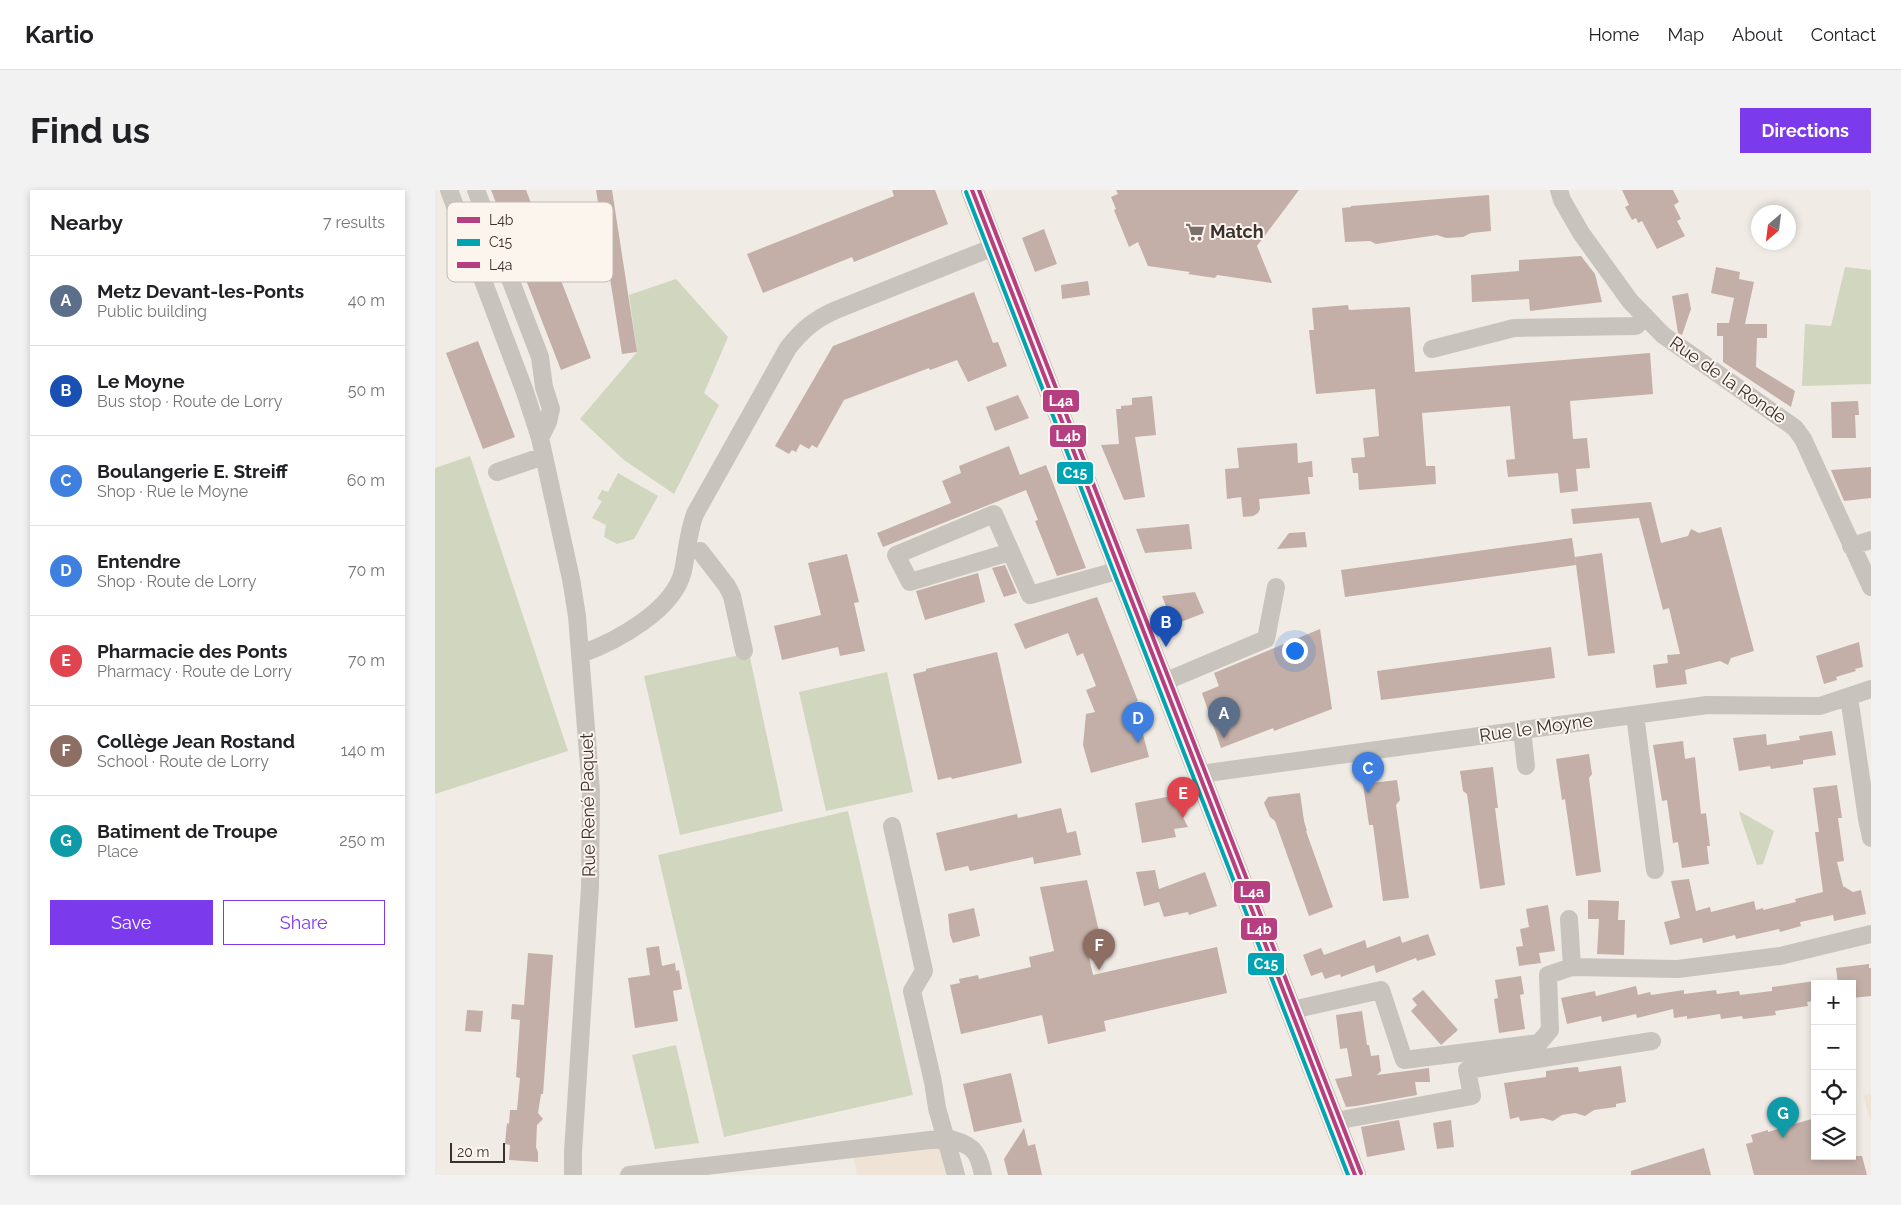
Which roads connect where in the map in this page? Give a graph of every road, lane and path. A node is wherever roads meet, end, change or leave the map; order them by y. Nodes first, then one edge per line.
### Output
1 (449, 190) edge
2 (477, 190) edge
3 (972, 190) edge
4 (1559, 190) edge
5 (454, 202) edge
6 (482, 202) edge
7 (994, 246) junction
8 (484, 282) edge
9 (512, 282) edge
10 (1645, 316) junction
11 (1432, 348) dead end
12 (539, 438) junction
13 (543, 456) junction
14 (497, 472) dead end
15 (1871, 540) edge
16 (1851, 546) junction
17 (700, 551) dead end
18 (1010, 552) junction
19 (1120, 570) junction
20 (1276, 587) dead end
21 (1871, 587) edge
22 (744, 651) dead end
23 (581, 654) junction
24 (1164, 682) junction
25 (1871, 689) edge
26 (1849, 696) junction
27 (1635, 715) junction
28 (1522, 730) junction
29 (1526, 766) dead end
30 (1200, 774) junction
31 (892, 826) dead end
32 (1871, 838) edge
33 (1655, 870) dead end
34 (1569, 919) dead end
35 (1871, 934) edge
36 (1573, 967) junction
37 (1292, 1010) junction
38 (1652, 1041) dead end
39 (1335, 1121) junction
40 (947, 1138) junction
41 (573, 1175) edge
42 (629, 1175) edge
43 (956, 1175) edge
44 (983, 1175) edge
45 (1355, 1175) edge

1 - 5 street, Rue René Paquet
2 - 6 street
3 - 7 main road
4 - 10 street, Rue de la Ronde
7 - 19 main road
7 - 23 street
8 - 12 street, Rue René Paquet
9 - 12 street
10 - 11 street
10 - 16 street, Rue de la Ronde
12 - 13 street, Rue René Paquet
13 - 14 street
13 - 23 street, Rue René Paquet
15 - 16 street
16 - 21 street, Rue de la Ronde
17 - 22 street
18 - 18 street
18 - 19 street
19 - 24 main road
20 - 24 street
23 - 41 street, Rue René Paquet
24 - 30 main road
25 - 26 street, Rue le Moyne
26 - 27 street, Rue le Moyne
26 - 32 street
27 - 28 street, Rue le Moyne
27 - 33 street
28 - 29 street
28 - 30 street, Rue le Moyne
30 - 37 main road
31 - 40 street
34 - 36 street
35 - 36 street
36 - 37 street
37 - 39 main road
38 - 39 street
39 - 45 main road
40 - 42 street
40 - 43 street
40 - 44 street

